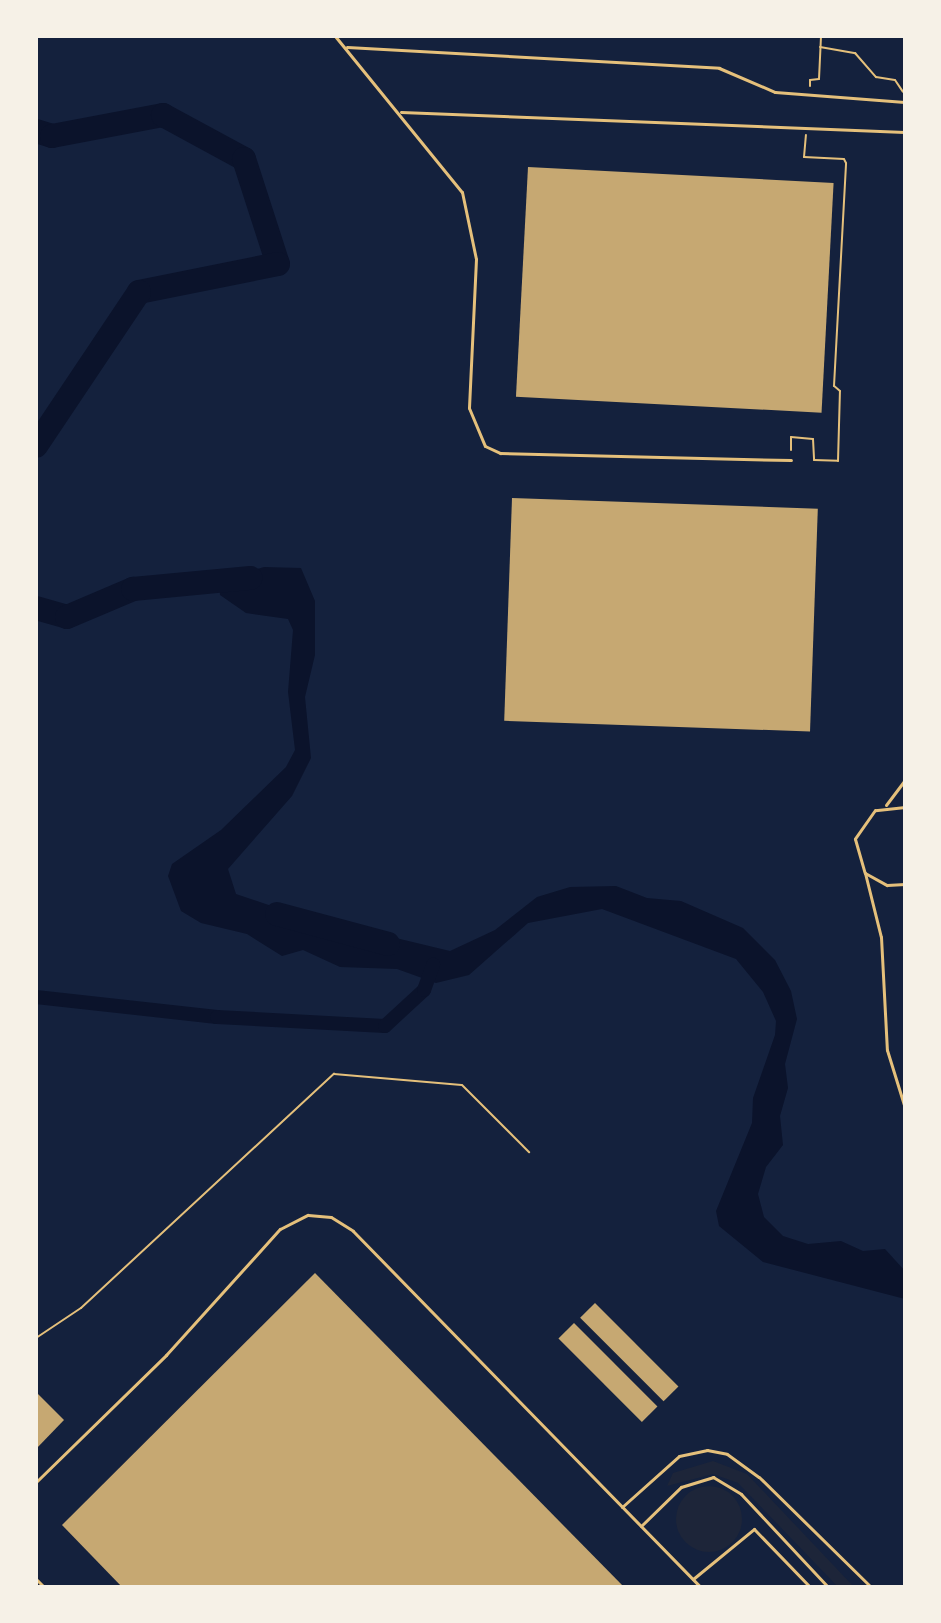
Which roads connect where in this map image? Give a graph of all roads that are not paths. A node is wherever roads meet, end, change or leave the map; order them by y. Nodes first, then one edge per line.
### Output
1 (335, 36) edge
2 (346, 47) junction
3 (904, 102) edge
4 (401, 112) junction
5 (905, 132) edge
6 (791, 460) road end
7 (905, 780) edge
8 (885, 806) junction
9 (905, 807) edge
10 (865, 873) junction
11 (905, 884) edge
12 (905, 1108) edge
13 (36, 1482) edge
14 (622, 1507) junction
15 (641, 1526) junction
16 (36, 1579) edge
17 (693, 1579) junction
18 (44, 1587) edge
19 (701, 1587) edge
20 (810, 1587) edge
21 (828, 1587) edge
22 (871, 1587) edge

1 - 2 lane
2 - 3 lane
2 - 4 lane
4 - 5 lane
4 - 6 lane
7 - 8 lane
8 - 9 lane
8 - 10 lane
10 - 11 lane
10 - 12 lane
13 - 14 lane
14 - 15 lane
14 - 22 lane
15 - 17 lane
15 - 21 lane
16 - 18 lane
17 - 19 lane
17 - 20 lane

